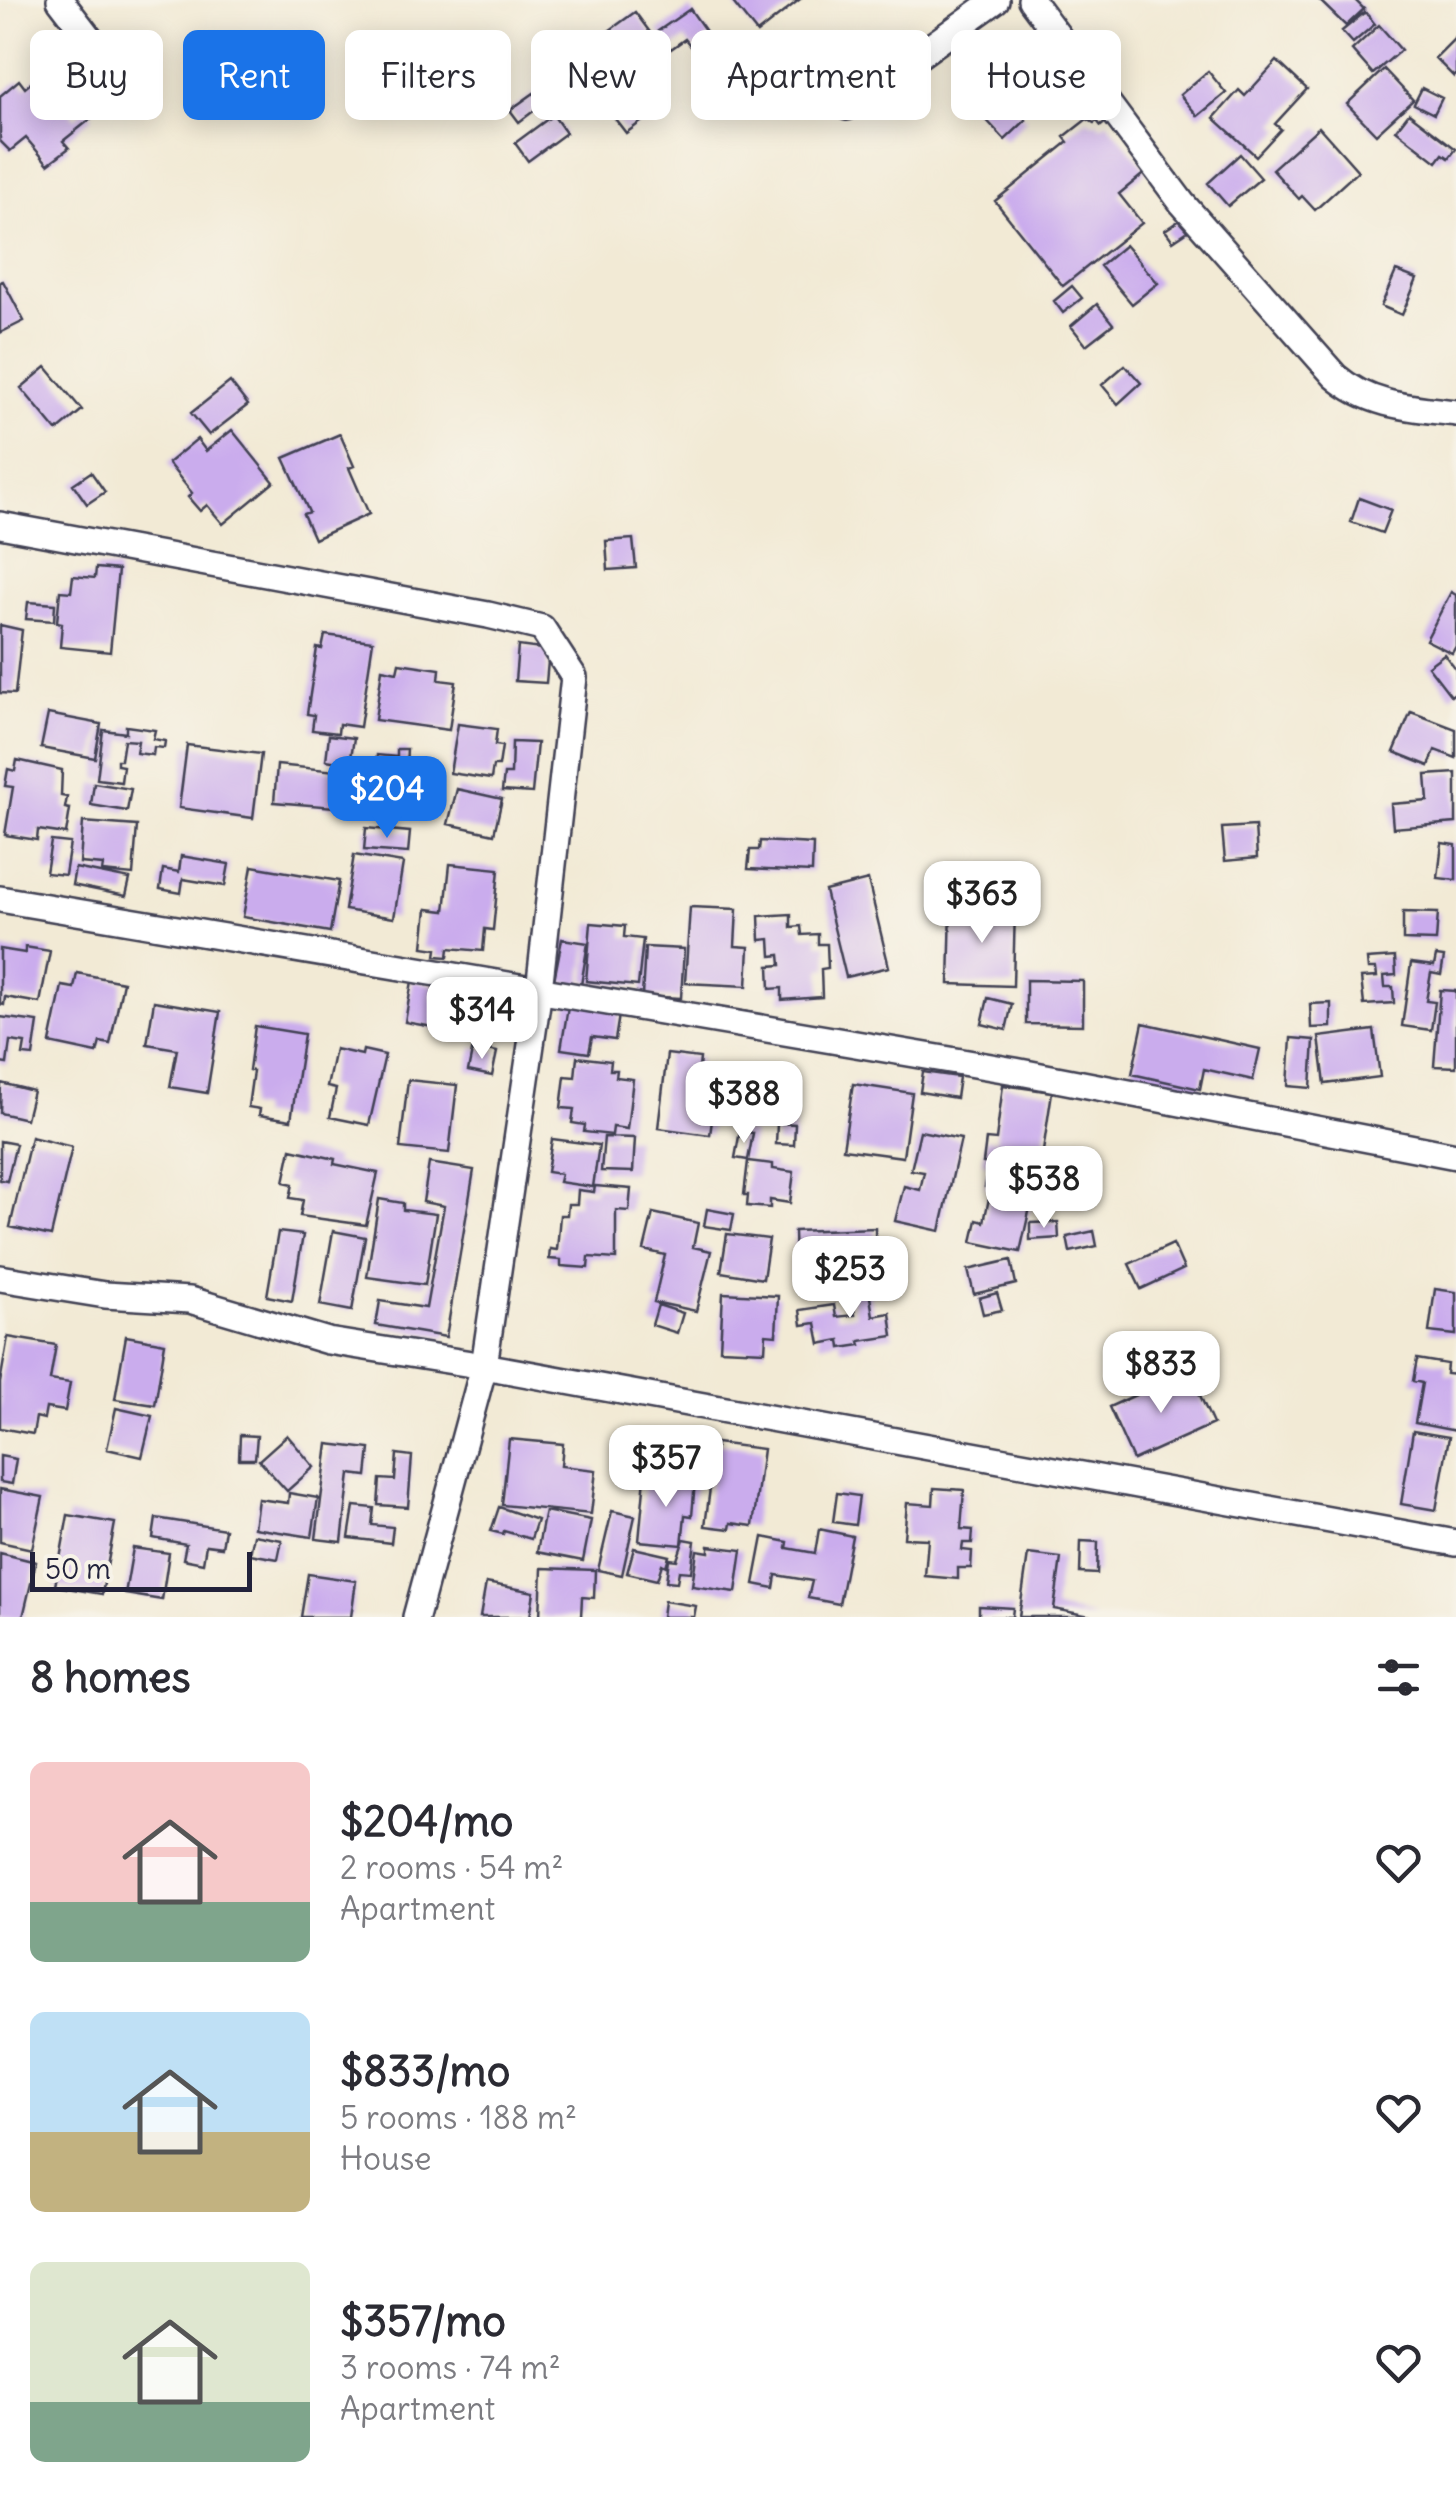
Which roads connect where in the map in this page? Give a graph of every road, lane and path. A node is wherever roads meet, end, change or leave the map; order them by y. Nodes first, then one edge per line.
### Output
1 (60, 0) edge
2 (996, 0) edge
3 (1032, 0) edge
4 (83, 30) edge
5 (931, 46) edge
6 (1456, 413) edge
7 (0, 525) edge
8 (0, 899) edge
9 (539, 990) junction
10 (1456, 1156) edge
11 (0, 1278) edge
12 (484, 1366) junction
13 (1456, 1543) edge
14 (416, 1617) edge

1 - 4 street
2 - 5 street
3 - 6 street
7 - 9 street
8 - 9 street
9 - 10 street
9 - 12 street
11 - 12 street
12 - 13 street
12 - 14 street

